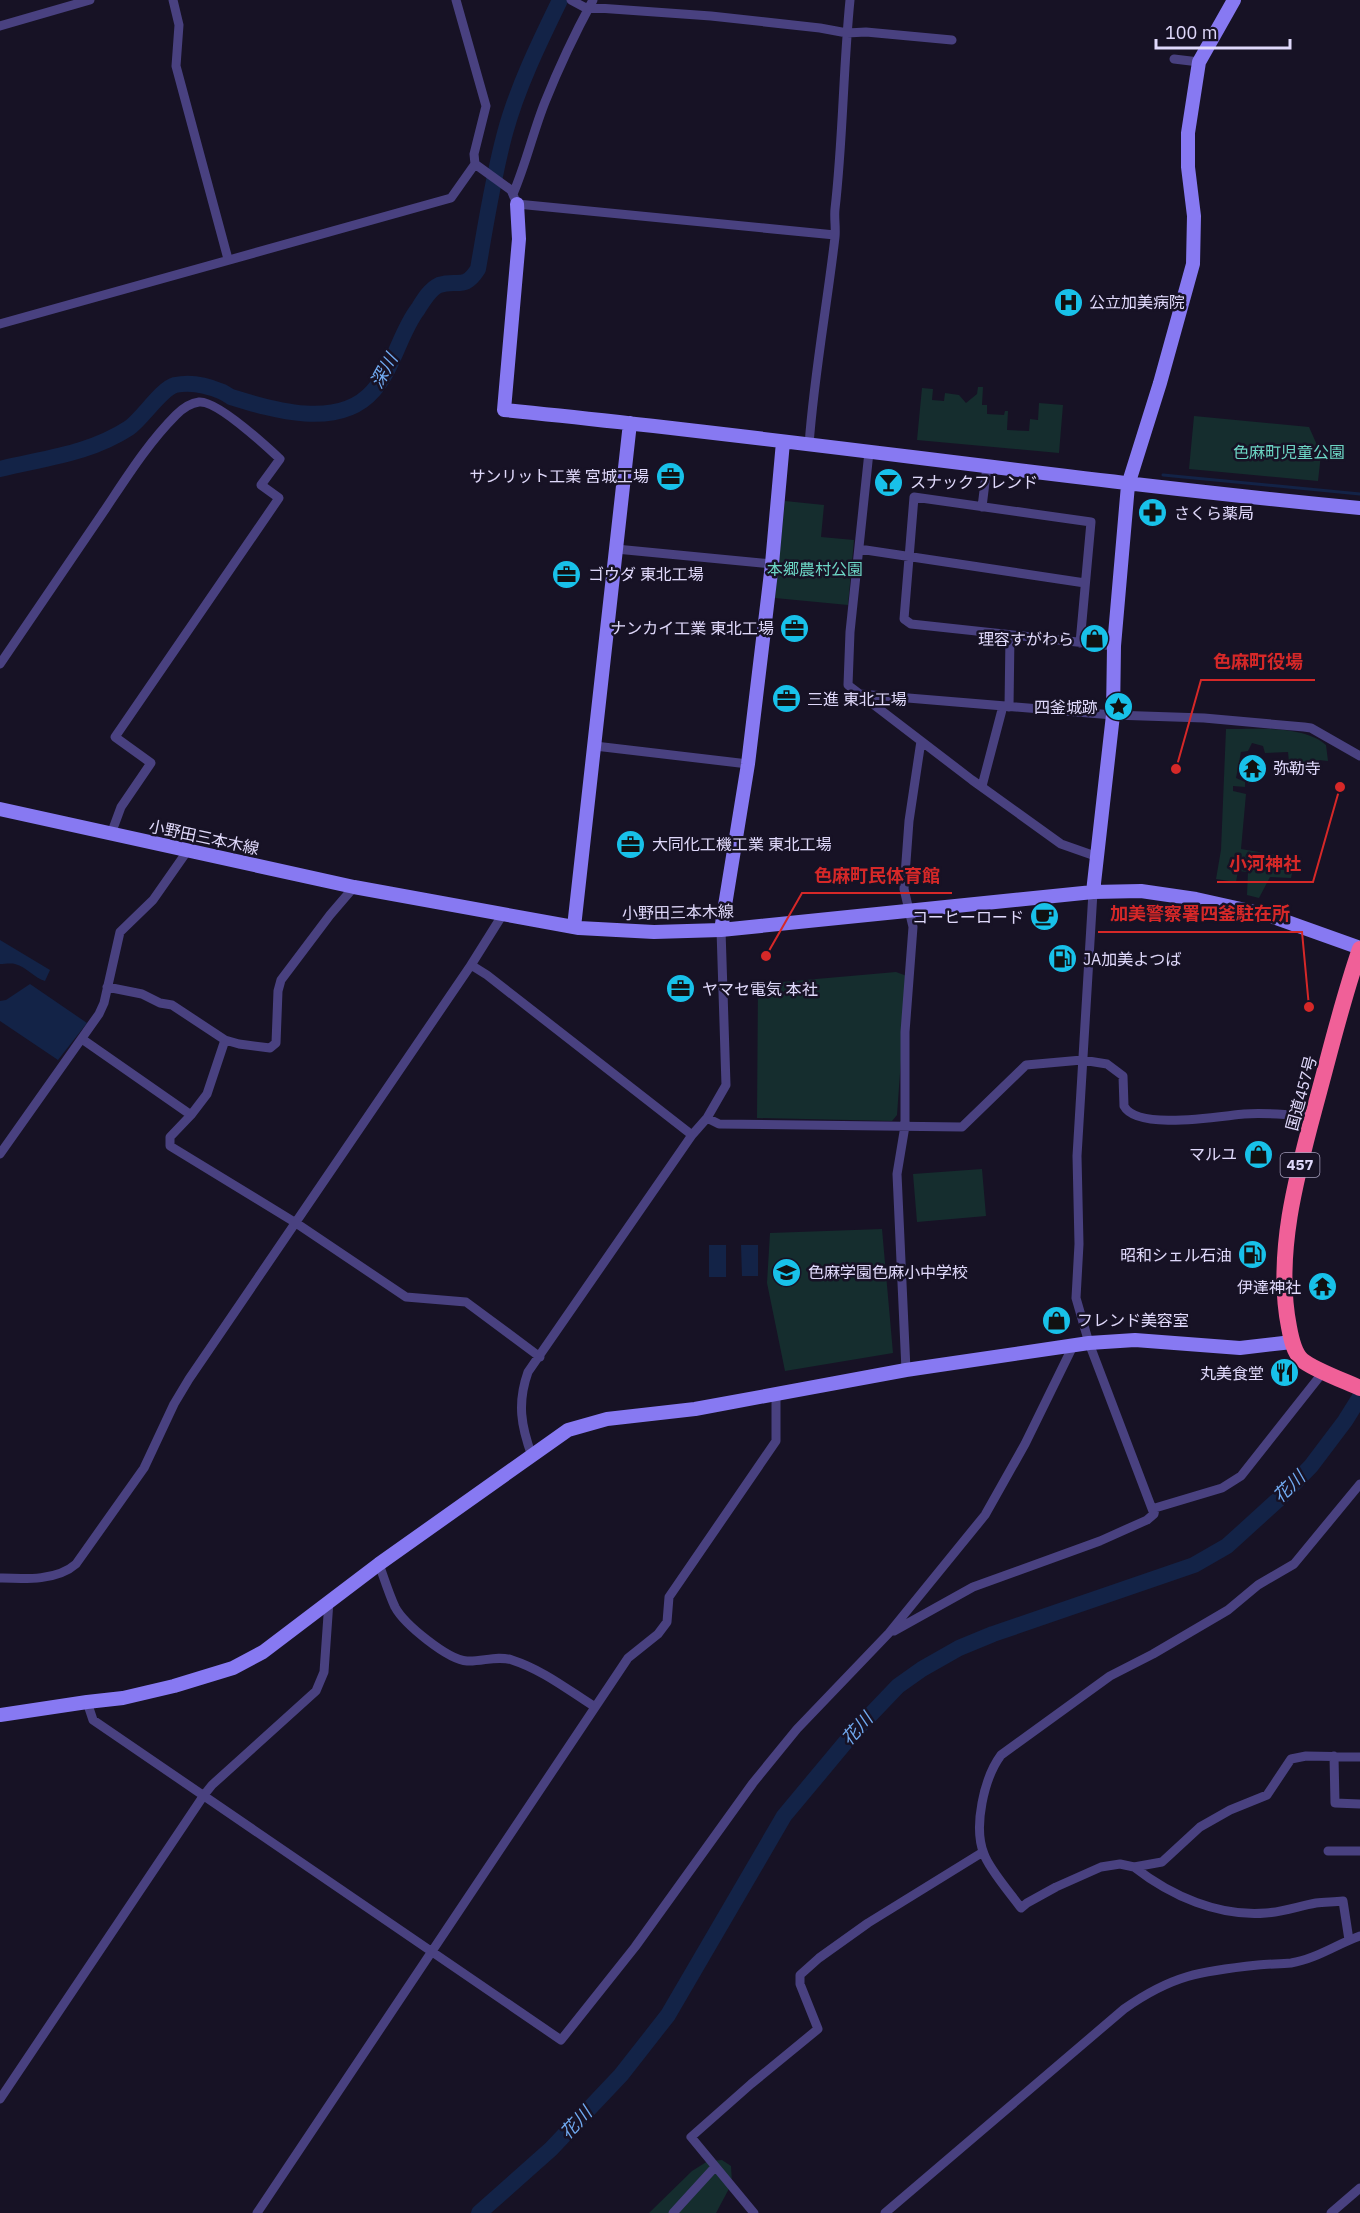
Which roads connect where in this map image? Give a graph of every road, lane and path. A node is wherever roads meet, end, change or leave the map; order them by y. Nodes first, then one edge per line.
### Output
1 (90, 0) edge
2 (173, 0) edge
3 (456, 0) edge
4 (571, 0) edge
5 (850, 0) edge
6 (1234, 0) edge
7 (588, 4) edge
8 (0, 26) edge
9 (847, 33) junction
10 (952, 40) dead end
11 (1174, 59) dead end
12 (1199, 62) junction
13 (475, 164) junction
14 (513, 196) junction
15 (835, 235) junction
16 (228, 259) junction
17 (0, 324) edge
18 (630, 423) junction
19 (783, 442) junction
20 (809, 445) junction
21 (869, 452) junction
22 (987, 465) junction
23 (1128, 484) junction
24 (982, 507) junction
25 (1360, 508) edge
26 (616, 549) junction
27 (859, 549) junction
28 (909, 557) junction
29 (772, 564) junction
30 (1085, 583) junction
31 (1010, 635) junction
32 (1080, 643) junction
33 (1114, 646) junction
34 (0, 664) edge
35 (858, 694) junction
36 (1006, 706) junction
37 (1113, 715) junction
38 (921, 741) junction
39 (595, 746) junction
40 (1360, 756) edge
41 (748, 764) junction
42 (982, 786) junction
43 (0, 809) edge
44 (111, 834) junction
45 (188, 850) junction
46 (1098, 857) junction
47 (354, 887) junction
48 (1093, 892) junction
49 (908, 911) junction
50 (504, 914) junction
51 (574, 927) junction
52 (721, 930) junction
53 (1360, 948) edge
54 (471, 965) junction
55 (107, 987) junction
56 (82, 1039) junction
57 (225, 1040) junction
58 (1082, 1060) junction
59 (191, 1115) junction
60 (706, 1118) junction
61 (1313, 1118) junction
62 (904, 1126) junction
63 (692, 1136) junction
64 (0, 1154) edge
65 (296, 1223) junction
66 (1292, 1342) junction
67 (1089, 1344) junction
68 (1073, 1346) junction
69 (540, 1357) junction
70 (906, 1370) junction
71 (1324, 1371) junction
72 (1360, 1388) edge
73 (776, 1394) junction
74 (532, 1456) junction
75 (1360, 1484) edge
76 (1154, 1514) junction
77 (379, 1564) junction
78 (0, 1578) edge
79 (329, 1601) junction
80 (889, 1634) junction
81 (87, 1702) junction
82 (595, 1707) junction
83 (0, 1715) edge
84 (1334, 1756) junction
85 (1360, 1756) edge
86 (204, 1795) junction
87 (1360, 1804) edge
88 (1328, 1851) dead end
89 (1360, 1851) edge
90 (983, 1852) junction
91 (1134, 1867) junction
92 (1360, 1936) edge
93 (1349, 1940) junction
94 (432, 1951) junction
95 (0, 2099) edge
96 (715, 2167) junction
97 (1360, 2188) edge
98 (257, 2213) edge
99 (673, 2213) edge
100 (754, 2213) edge
101 (885, 2213) edge
102 (1331, 2213) edge

1 - 8 street
2 - 16 street
3 - 13 street
4 - 7 street
5 - 9 street
6 - 12 street
7 - 9 street
7 - 14 street
9 - 10 street
9 - 15 street
11 - 12 street
12 - 23 street
13 - 14 street
13 - 16 street
14 - 15 street
14 - 18 street
15 - 20 street
16 - 17 street
18 - 19 street
18 - 26 street
19 - 20 street
19 - 29 street
20 - 21 street
21 - 22 street
21 - 27 street
22 - 23 street
22 - 24 street
23 - 25 street
23 - 33 street
24 - 28 street
24 - 30 street
26 - 29 street
26 - 39 street
27 - 28 street
27 - 35 street
28 - 30 street
28 - 31 street
29 - 41 street
30 - 32 street
31 - 32 street
31 - 36 street
32 - 33 street
33 - 37 street
34 - 44 street
35 - 36 street
35 - 38 street
36 - 37 street
36 - 42 street
37 - 40 street
37 - 46 street
38 - 42 street
38 - 49 street
39 - 41 street
39 - 51 street
41 - 52 street
42 - 46 street
43 - 44 street, 小野田三本木線
44 - 45 street, 小野田三本木線
45 - 47 street, 小野田三本木線
45 - 55 street
46 - 48 street
47 - 50 street, 小野田三本木線
47 - 57 street
48 - 49 street, 小野田三本木線
48 - 53 street, 小野田三本木線
48 - 58 street
49 - 52 street, 小野田三本木線
49 - 62 street
50 - 51 street, 小野田三本木線
50 - 54 street
51 - 52 street, 小野田三本木線
52 - 60 street
53 - 61 highway, 国道457号 / 457
54 - 63 street
54 - 65 street
55 - 56 street
55 - 57 street
56 - 59 street
56 - 64 street
57 - 59 street
58 - 61 street
58 - 62 street
58 - 67 street
59 - 65 street
60 - 62 street
60 - 63 street
61 - 66 highway, 国道457号 / 457
62 - 70 street
63 - 69 street
65 - 69 street
65 - 78 street
66 - 67 street
66 - 71 highway, 国道457号 / 457
67 - 68 street
67 - 76 street
68 - 70 street
68 - 80 street
69 - 74 street
70 - 73 street
71 - 72 highway, 国道457号 / 457
71 - 76 street
73 - 74 street
73 - 82 street
74 - 77 street
75 - 90 street
76 - 80 street
77 - 79 street
77 - 82 street
79 - 81 street
79 - 86 street
80 - 94 street
81 - 83 street
81 - 86 street
82 - 94 street
84 - 85 street
84 - 87 street
84 - 91 street
86 - 94 street
86 - 95 street
88 - 89 street
90 - 91 street
90 - 96 street
91 - 93 street
92 - 93 street
93 - 101 street
94 - 98 street
96 - 99 street
96 - 100 street
97 - 102 street

